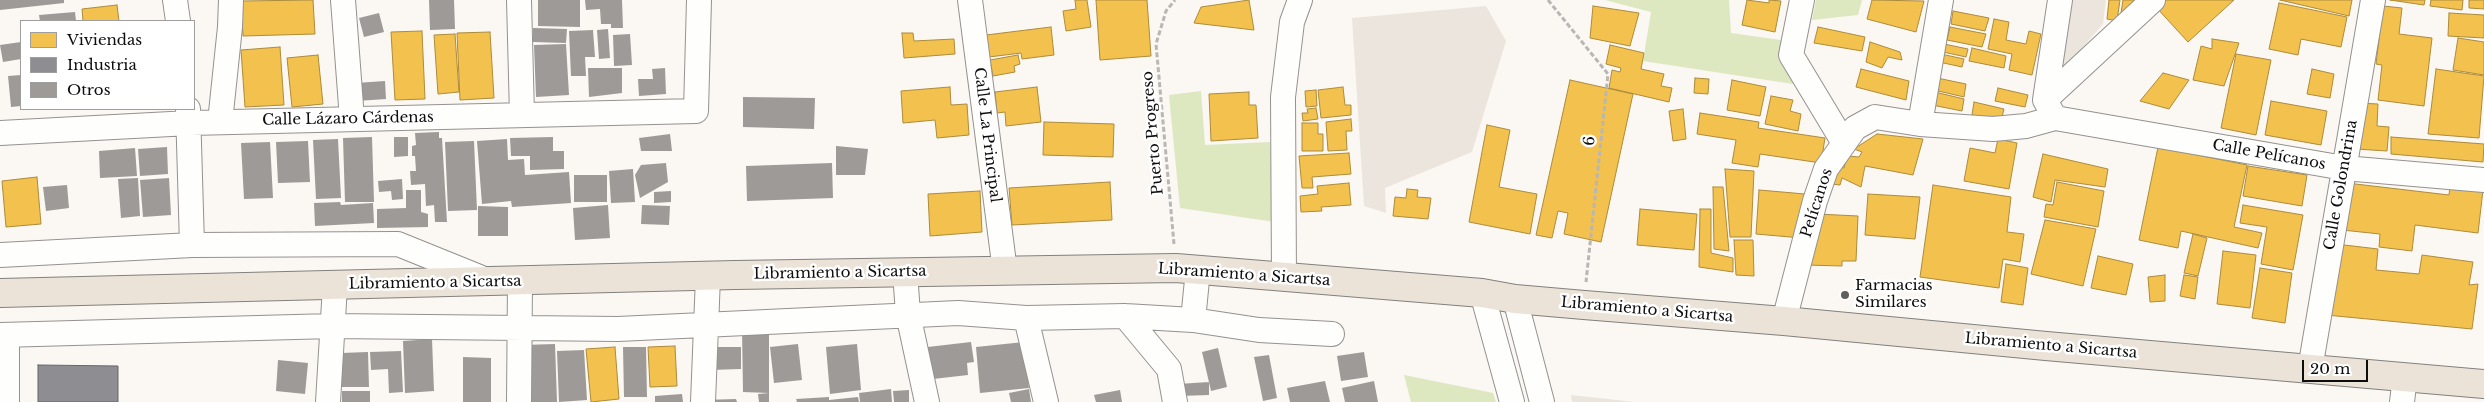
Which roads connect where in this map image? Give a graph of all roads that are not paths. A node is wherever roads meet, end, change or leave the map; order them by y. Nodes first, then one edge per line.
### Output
1 (175, 0) edge
2 (231, 0) edge
3 (343, 0) edge
4 (519, 0) edge
5 (699, 0) edge
6 (970, 0) edge
7 (1300, 0) edge
8 (1802, 0) edge
9 (1942, 0) edge
10 (2060, 0) edge
11 (2153, 0) edge
12 (2373, 0) edge
13 (178, 20) edge
14 (2050, 109) junction
15 (522, 115) junction
16 (189, 116) edge
17 (352, 119) junction
18 (220, 122) junction
19 (1920, 124) junction
20 (0, 133) edge
21 (1844, 143) junction
22 (2344, 168) junction
23 (2484, 180) edge
24 (192, 245) junction
25 (0, 255) edge
26 (1187, 269) junction
27 (1005, 271) junction
28 (904, 272) junction
29 (708, 277) junction
30 (1284, 278) junction
31 (520, 281) junction
32 (493, 282) junction
33 (334, 286) junction
34 (0, 293) edge
35 (1482, 293) junction
36 (1516, 299) junction
37 (908, 314) junction
38 (1125, 316) junction
39 (1026, 318) junction
40 (1193, 320) junction
41 (1784, 321) junction
42 (332, 326) junction
43 (520, 326) junction
44 (706, 326) junction
45 (1332, 334) dead end
46 (3, 335) edge
47 (2310, 369) junction
48 (2484, 384) edge
49 (2403, 390) edge
50 (7, 402) edge
51 (328, 402) edge
52 (519, 402) edge
53 (703, 402) edge
54 (927, 402) edge
55 (1046, 402) edge
56 (1175, 402) edge
57 (1512, 402) edge
58 (1542, 402) edge

1 - 13 street
2 - 18 street
3 - 17 street
4 - 15 street
5 - 15 street, Calle Lázaro Cárdenas
6 - 27 street, Calle La Principal
7 - 30 street
8 - 21 street
9 - 19 street
10 - 14 street
11 - 14 street
12 - 22 street, Calle Golondrina
14 - 19 street, Calle Pelícanos
14 - 22 street, Calle Pelícanos
15 - 17 street, Calle Lázaro Cárdenas
16 - 18 street, Calle Lázaro Cárdenas
16 - 20 street, Calle Lázaro Cárdenas
16 - 24 street
17 - 18 street, Calle Lázaro Cárdenas
19 - 21 street, Pelícanos
21 - 41 street, Pelícanos
22 - 23 street, Calle Pelícanos
22 - 47 street, Calle Golondrina
24 - 25 street
24 - 32 street
26 - 27 main road, Libramiento a Sicartsa
26 - 30 main road, Libramiento a Sicartsa
26 - 40 street
27 - 28 main road, Libramiento a Sicartsa
28 - 29 main road, Libramiento a Sicartsa
28 - 37 street
29 - 31 main road, Libramiento a Sicartsa
29 - 44 street
30 - 35 main road, Libramiento a Sicartsa
31 - 32 main road, Libramiento a Sicartsa
31 - 43 street
32 - 33 main road, Libramiento a Sicartsa
33 - 34 main road, Libramiento a Sicartsa
33 - 42 street
35 - 36 main road, Libramiento a Sicartsa
35 - 57 street
36 - 41 main road, Libramiento a Sicartsa
36 - 58 street
37 - 39 street
37 - 44 street
37 - 54 street
38 - 39 street
38 - 40 street
38 - 56 street
39 - 55 street
40 - 45 street
41 - 47 main road, Libramiento a Sicartsa
42 - 43 street
42 - 46 street
42 - 51 street
43 - 44 street
43 - 52 street
44 - 53 street
46 - 50 street
47 - 49 main road, Libramiento a Sicartsa
48 - 49 main road, Libramiento a Sicartsa

